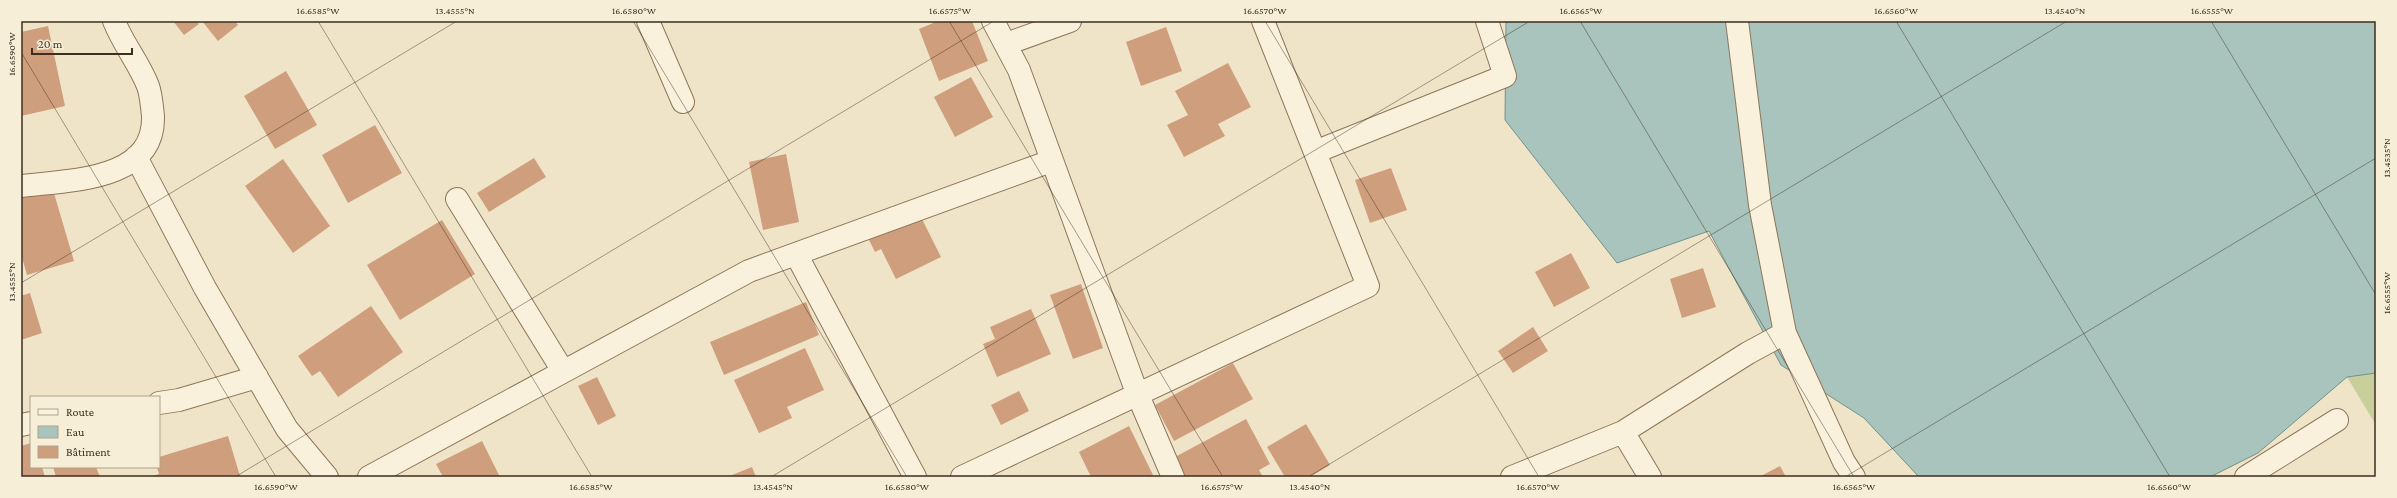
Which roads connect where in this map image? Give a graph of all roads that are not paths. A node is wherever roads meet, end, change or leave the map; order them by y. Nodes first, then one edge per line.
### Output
1 (114, 21) edge
2 (648, 21) edge
3 (994, 21) edge
4 (1070, 21) edge
5 (1263, 21) edge
6 (1487, 21) edge
7 (1737, 21) edge
8 (1006, 44) junction
9 (683, 102) dead end
10 (1315, 152) junction
11 (136, 157) junction
12 (1051, 161) junction
13 (21, 186) edge
14 (457, 199) dead end
15 (796, 254) junction
16 (1785, 333) junction
17 (563, 371) junction
18 (257, 377) junction
19 (1137, 393) junction
20 (160, 403) edge
21 (2337, 420) dead end
22 (1623, 432) junction
23 (327, 477) edge
24 (370, 477) edge
25 (915, 477) edge
26 (962, 477) edge
27 (1173, 477) edge
28 (1512, 477) edge
29 (1650, 477) edge
30 (1854, 477) edge
31 (2246, 477) edge

1 - 11 street
2 - 9 street
3 - 8 street
4 - 8 street
5 - 10 street
6 - 10 street
7 - 16 street
8 - 12 street
10 - 19 street
11 - 13 street
11 - 18 street
12 - 15 street
12 - 19 street
14 - 17 street
15 - 17 street
15 - 25 street
16 - 22 street
16 - 30 street
17 - 24 street
18 - 20 street
18 - 23 street
19 - 26 street
19 - 27 street
21 - 31 street
22 - 28 street
22 - 29 street

